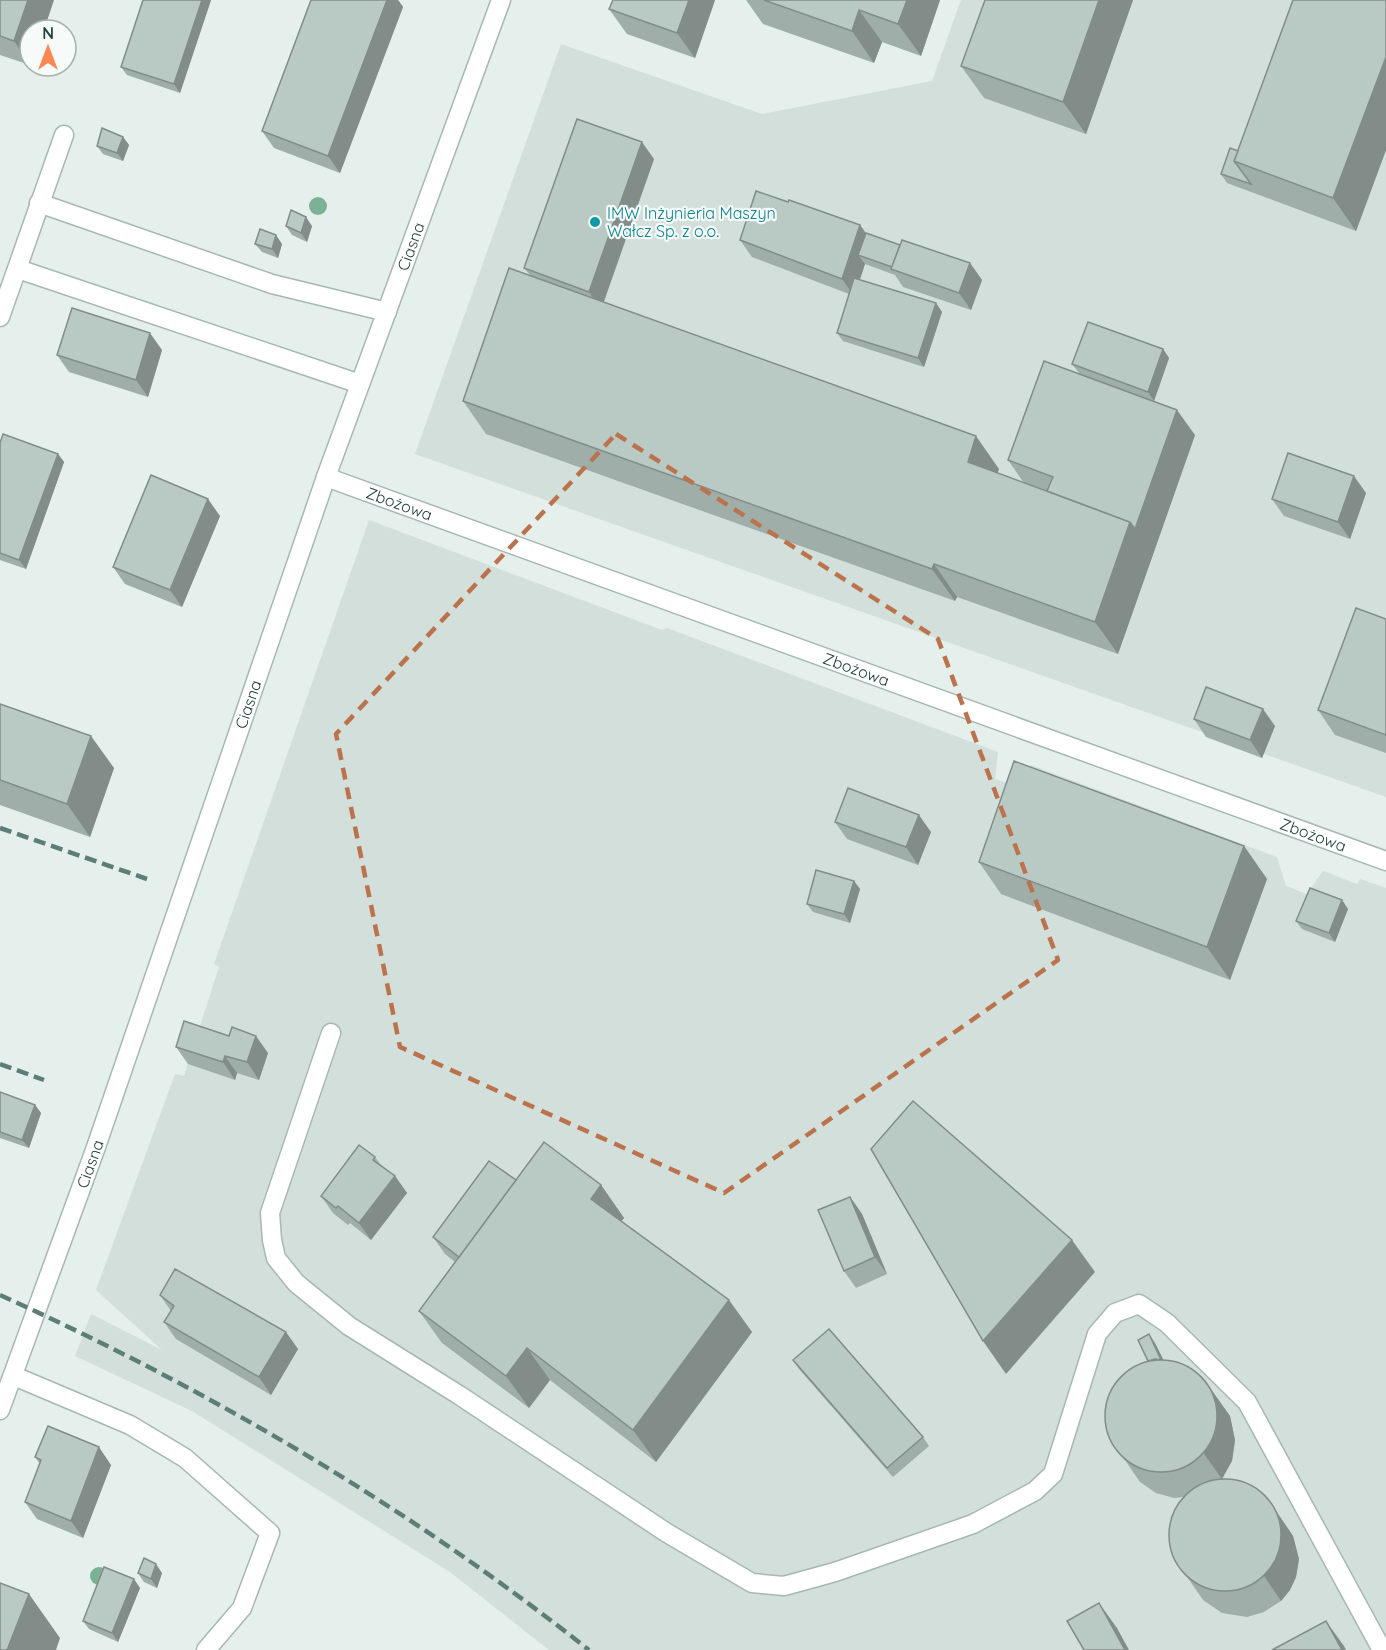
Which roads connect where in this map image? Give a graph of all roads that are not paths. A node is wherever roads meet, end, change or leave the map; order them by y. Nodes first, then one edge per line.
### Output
1 (501, 0) edge
2 (64, 135) dead end
3 (39, 203) junction
4 (18, 269) junction
5 (387, 312) junction
6 (0, 317) edge
7 (360, 384) junction
8 (326, 477) junction
9 (1386, 861) edge
10 (331, 1032) dead end
11 (14, 1376) junction
12 (0, 1410) edge
13 (206, 1650) edge
14 (1382, 1650) edge

1 - 5 street, Ciasna
2 - 3 street
3 - 4 street
3 - 5 street
4 - 6 street
4 - 7 street
5 - 7 street, Ciasna
7 - 8 street, Ciasna
8 - 9 street, Zbożowa
8 - 11 street, Ciasna
10 - 14 street
11 - 12 street, Ciasna
11 - 13 street

